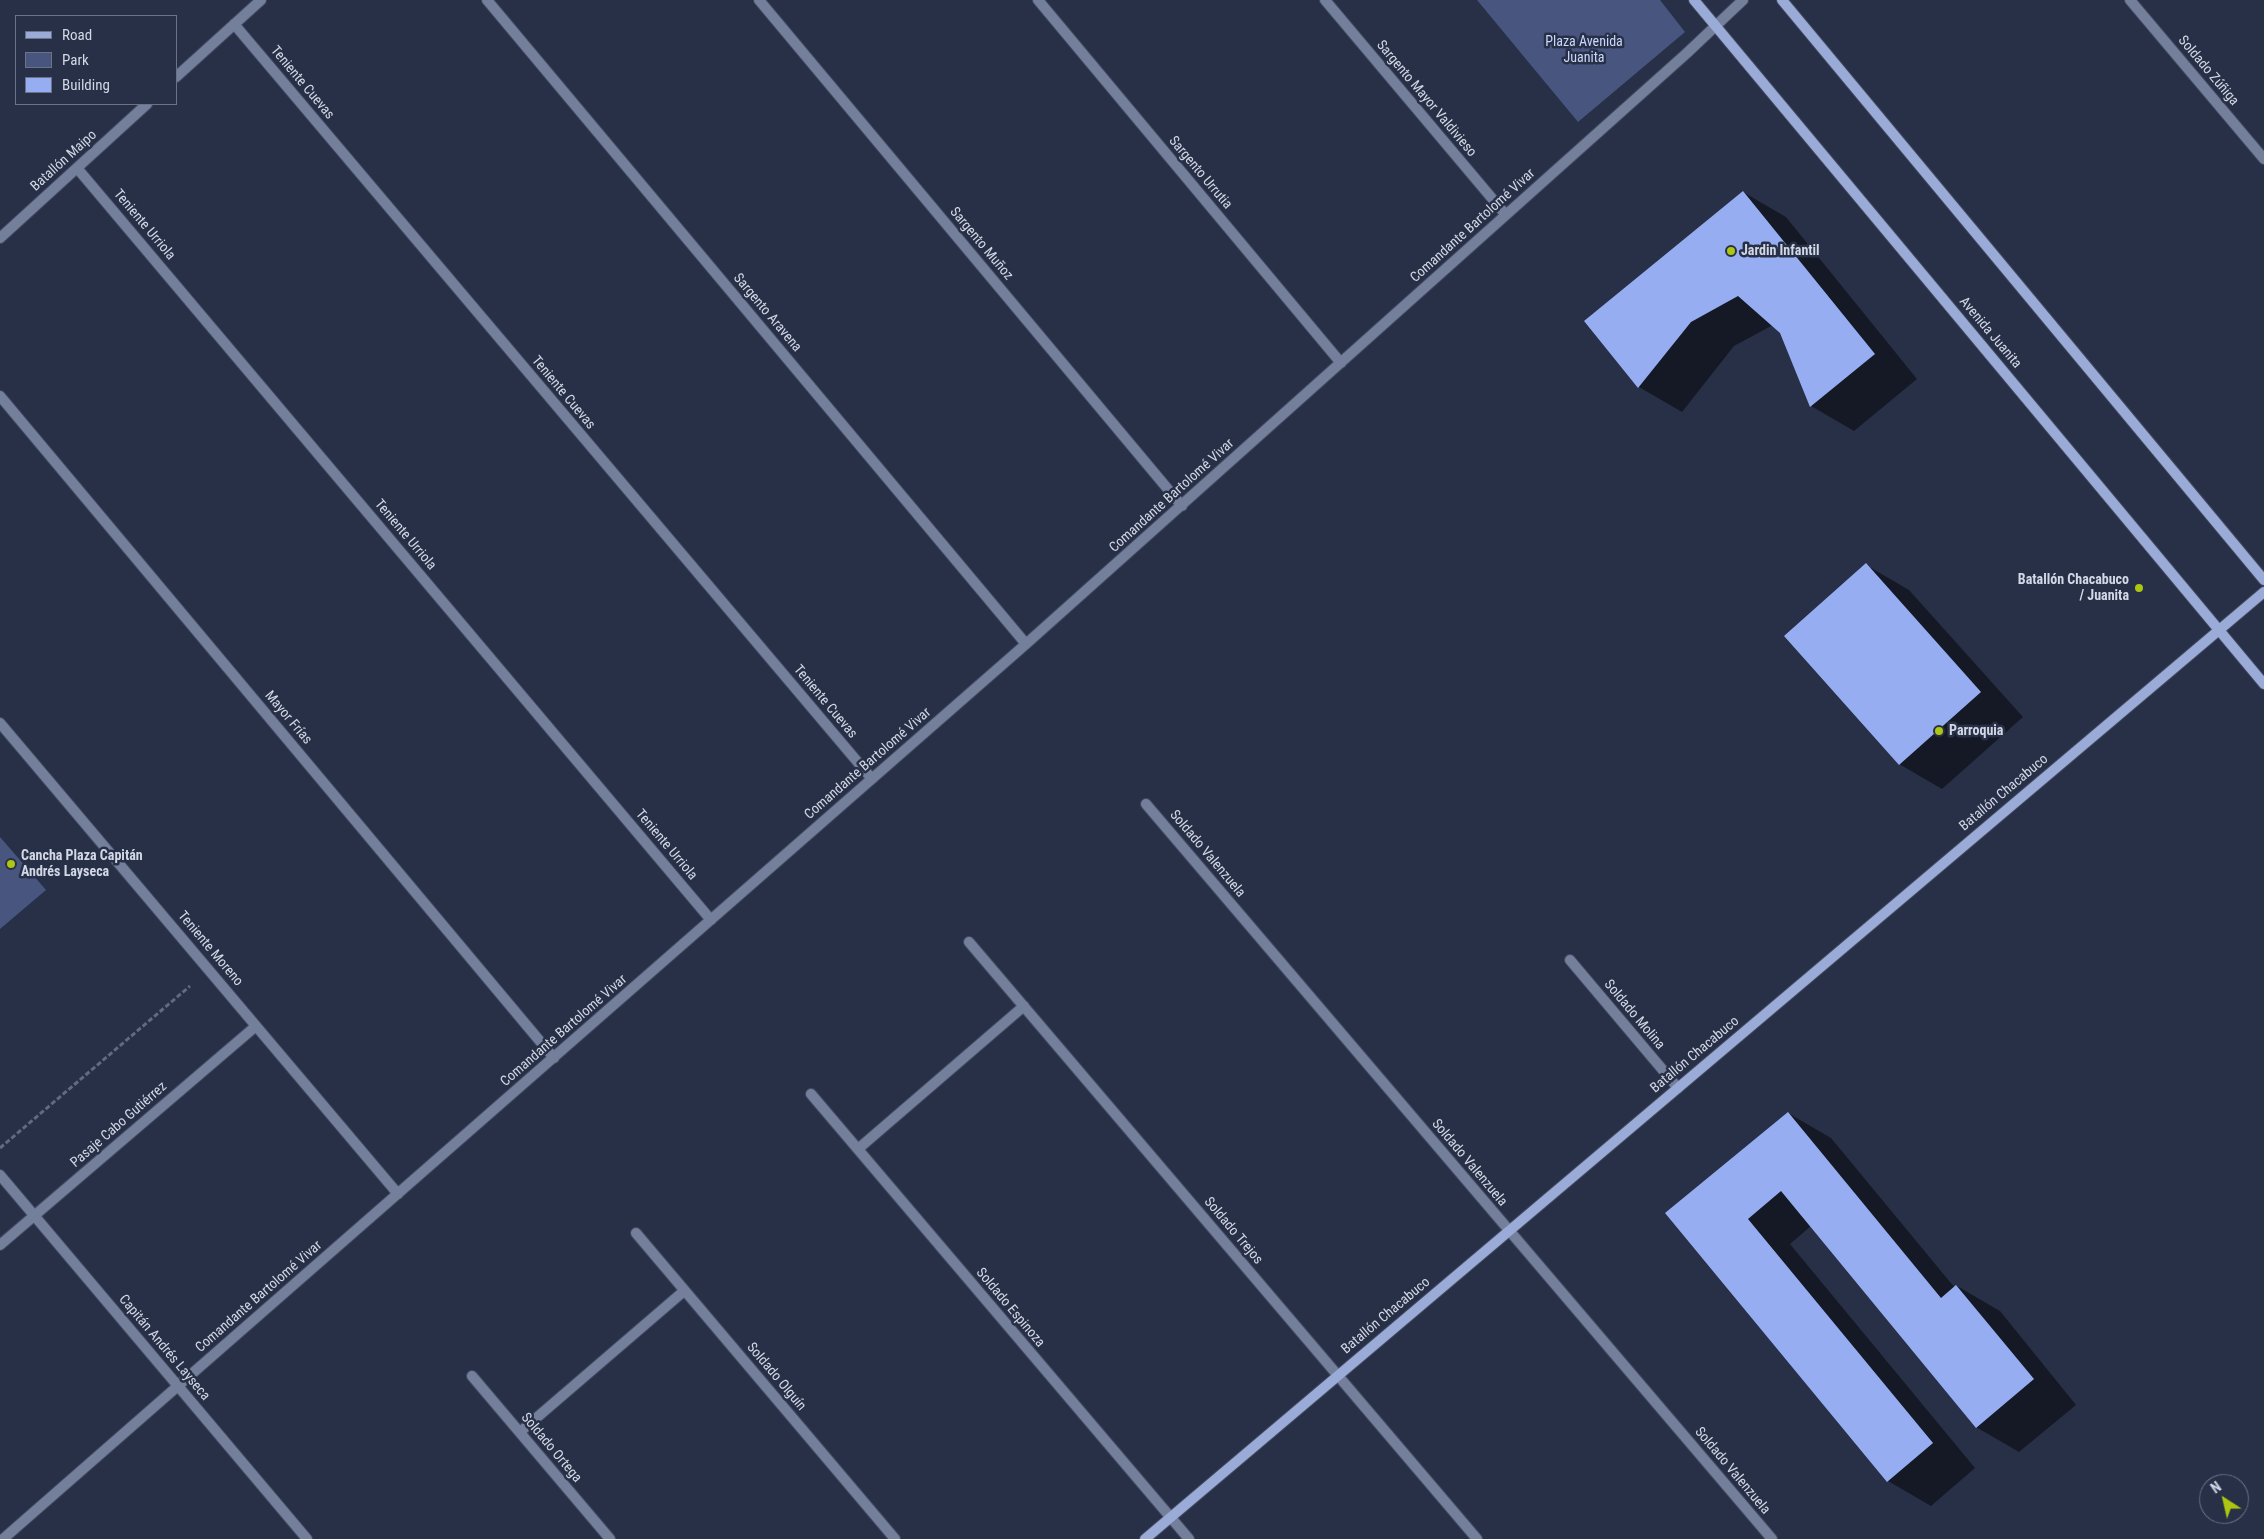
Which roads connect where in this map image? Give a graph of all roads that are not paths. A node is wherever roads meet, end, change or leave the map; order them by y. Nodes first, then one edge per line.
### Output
1 (261, 0) edge
2 (487, 0) edge
3 (759, 0) edge
4 (1038, 0) edge
5 (1326, 0) edge
6 (1694, 0) edge
7 (1743, 0) edge
8 (1782, 0) edge
9 (2130, 0) edge
10 (234, 24) junction
11 (1716, 27) junction
12 (178, 75) edge
13 (146, 105) edge
14 (2264, 159) edge
15 (77, 168) junction
16 (1506, 215) junction
17 (0, 238) edge
18 (1341, 363) junction
19 (0, 396) edge
20 (1182, 506) junction
21 (2264, 580) edge
22 (2264, 592) edge
23 (2219, 629) junction
24 (1026, 644) junction
25 (2264, 684) edge
26 (0, 723) edge
27 (872, 779) junction
28 (1146, 804) dead end
29 (711, 920) junction
30 (969, 942) dead end
31 (1570, 960) dead end
32 (1024, 1006) junction
33 (256, 1026) junction
34 (554, 1058) junction
35 (1678, 1088) junction
36 (811, 1094) dead end
37 (858, 1149) junction
38 (0, 1175) edge
39 (398, 1194) junction
40 (34, 1216) junction
41 (1509, 1231) junction
42 (636, 1233) dead end
43 (0, 1245) edge
44 (684, 1291) junction
45 (1338, 1375) junction
46 (472, 1376) dead end
47 (178, 1386) junction
48 (520, 1432) junction
49 (1170, 1517) junction
50 (3, 1539) edge
51 (307, 1539) edge
52 (610, 1539) edge
53 (895, 1539) edge
54 (1145, 1539) edge
55 (1188, 1539) edge
56 (1477, 1539) edge
57 (1772, 1539) edge

1 - 10 street
2 - 24 street, Sargento Aravena
3 - 20 street, Sargento Muñoz
4 - 18 street, Sargento Urrutia
5 - 16 street, Sargento Mayor Valdivieso
6 - 11 street, Avenida Juanita
7 - 11 street, Comandante Bartolomé Vivar
8 - 21 street
9 - 14 street, Soldado Zúñiga
10 - 12 street
10 - 27 street, Teniente Cuevas
11 - 16 street, Comandante Bartolomé Vivar
11 - 23 street, Avenida Juanita
13 - 15 street, Batallón Maipo
15 - 17 street, Batallón Maipo
15 - 29 street, Teniente Urriola
16 - 18 street, Comandante Bartolomé Vivar
18 - 20 street, Comandante Bartolomé Vivar
19 - 34 street, Mayor Frías
20 - 24 street, Comandante Bartolomé Vivar
22 - 23 street, Batallón Chacabuco
23 - 25 street, Avenida Juanita
23 - 35 street, Batallón Chacabuco
24 - 27 street, Comandante Bartolomé Vivar
26 - 33 street, Teniente Moreno
27 - 29 street, Comandante Bartolomé Vivar
28 - 41 street, Soldado Valenzuela
29 - 34 street, Comandante Bartolomé Vivar
30 - 32 street, Soldado Trejos
31 - 35 street, Soldado Molina
32 - 37 street
32 - 45 street, Soldado Trejos
33 - 39 street, Teniente Moreno
33 - 40 street, Pasaje Cabo Gutiérrez
34 - 39 street, Comandante Bartolomé Vivar
35 - 41 street, Batallón Chacabuco
36 - 37 street, Soldado Espinoza
37 - 49 street, Soldado Espinoza
38 - 40 street, Capitán Andrés Layseca
39 - 47 street, Comandante Bartolomé Vivar
40 - 43 street, Pasaje Cabo Gutiérrez
40 - 47 street, Capitán Andrés Layseca
41 - 45 street, Batallón Chacabuco
41 - 57 street, Soldado Valenzuela
42 - 44 street, Soldado Olguín
44 - 48 street
44 - 53 street, Soldado Olguín
45 - 49 street, Batallón Chacabuco
45 - 56 street, Soldado Trejos
46 - 48 street, Soldado Ortega
47 - 50 street, Comandante Bartolomé Vivar
47 - 51 street, Capitán Andrés Layseca
48 - 52 street, Soldado Ortega
49 - 54 street, Batallón Chacabuco
49 - 55 street, Soldado Espinoza

